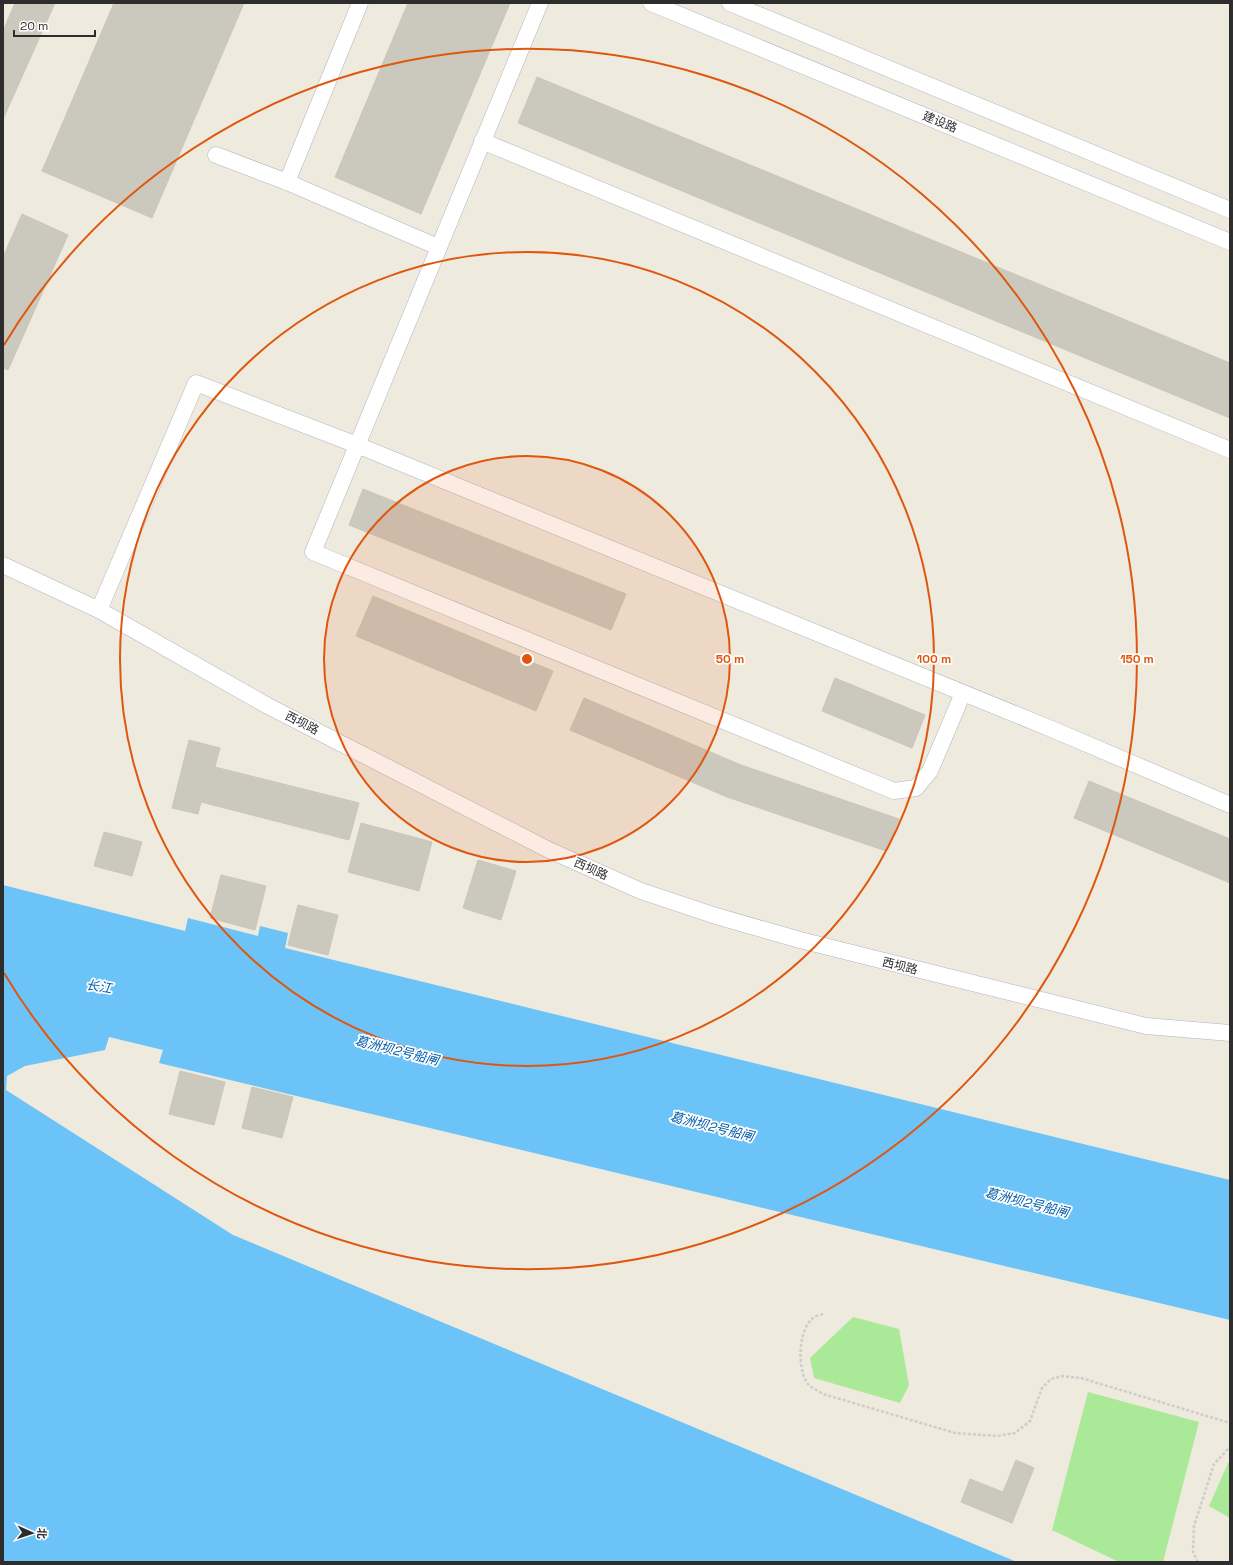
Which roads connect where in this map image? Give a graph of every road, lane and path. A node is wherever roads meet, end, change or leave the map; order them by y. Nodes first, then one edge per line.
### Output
1 (360, 3) edge
2 (540, 3) edge
3 (651, 3) edge
4 (730, 3) edge
5 (482, 141) junction
6 (216, 155) dead end
7 (287, 182) junction
8 (1230, 210) edge
9 (1230, 242) edge
10 (438, 247) junction
11 (357, 445) junction
12 (1230, 450) edge
13 (3, 565) edge
14 (99, 610) junction
15 (963, 692) junction
16 (1230, 805) edge
17 (1230, 1033) edge
18 (823, 1314) dead end
19 (1230, 1423) edge
20 (1230, 1447) edge
21 (1198, 1562) edge

1 - 7 lane
2 - 5 lane
3 - 9 lane, 建设路
4 - 8 lane
5 - 10 lane
5 - 12 lane
6 - 7 lane
7 - 10 lane
10 - 11 lane
11 - 14 lane
11 - 15 lane
11 - 15 lane
13 - 14 lane, 西坝路
14 - 17 lane, 西坝路
15 - 16 lane
18 - 19 path
20 - 21 path

